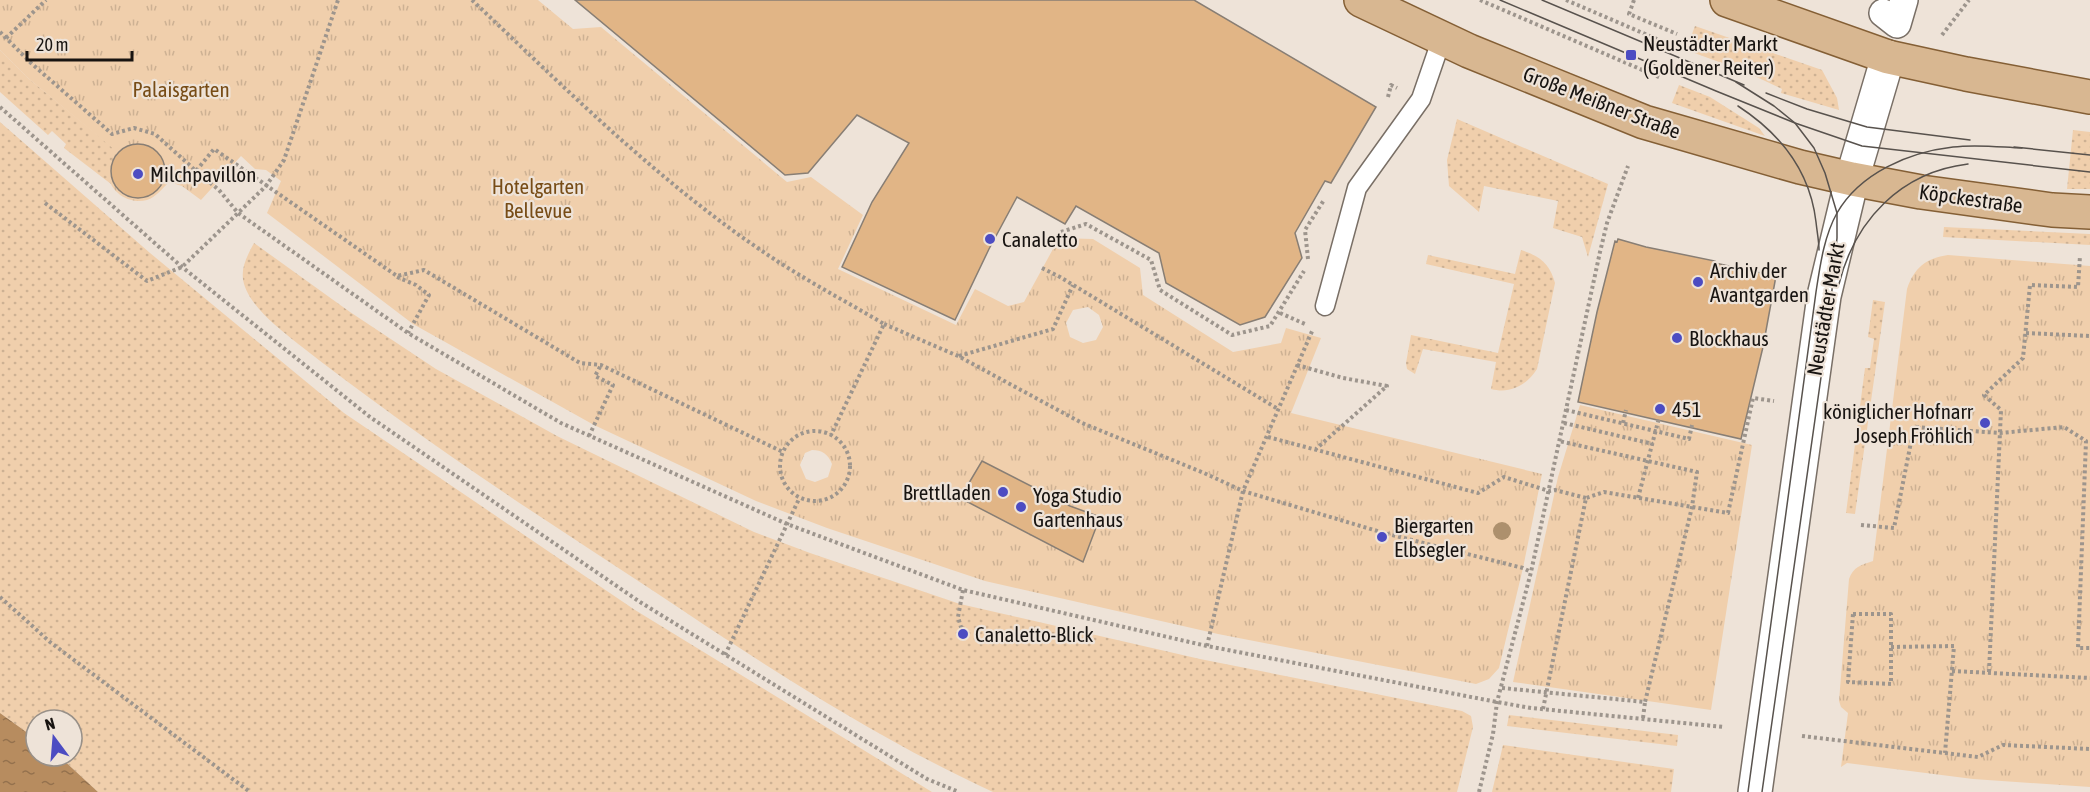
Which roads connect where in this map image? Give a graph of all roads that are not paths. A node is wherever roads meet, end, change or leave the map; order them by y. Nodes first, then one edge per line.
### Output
1 (1361, 0) edge
2 (1727, 0) edge
3 (1442, 38) junction
4 (1888, 57) junction
5 (2090, 97) edge
6 (1852, 179) junction
7 (2090, 212) edge
8 (1325, 306) dead end
9 (1755, 792) edge

1 - 3 main road, Große Meißner Straße
2 - 4 main road
3 - 6 main road, Große Meißner Straße
3 - 8 lane
4 - 5 main road
4 - 6 street, Neustädter Markt
6 - 7 main road, Köpckestraße
6 - 9 street, Neustädter Markt

